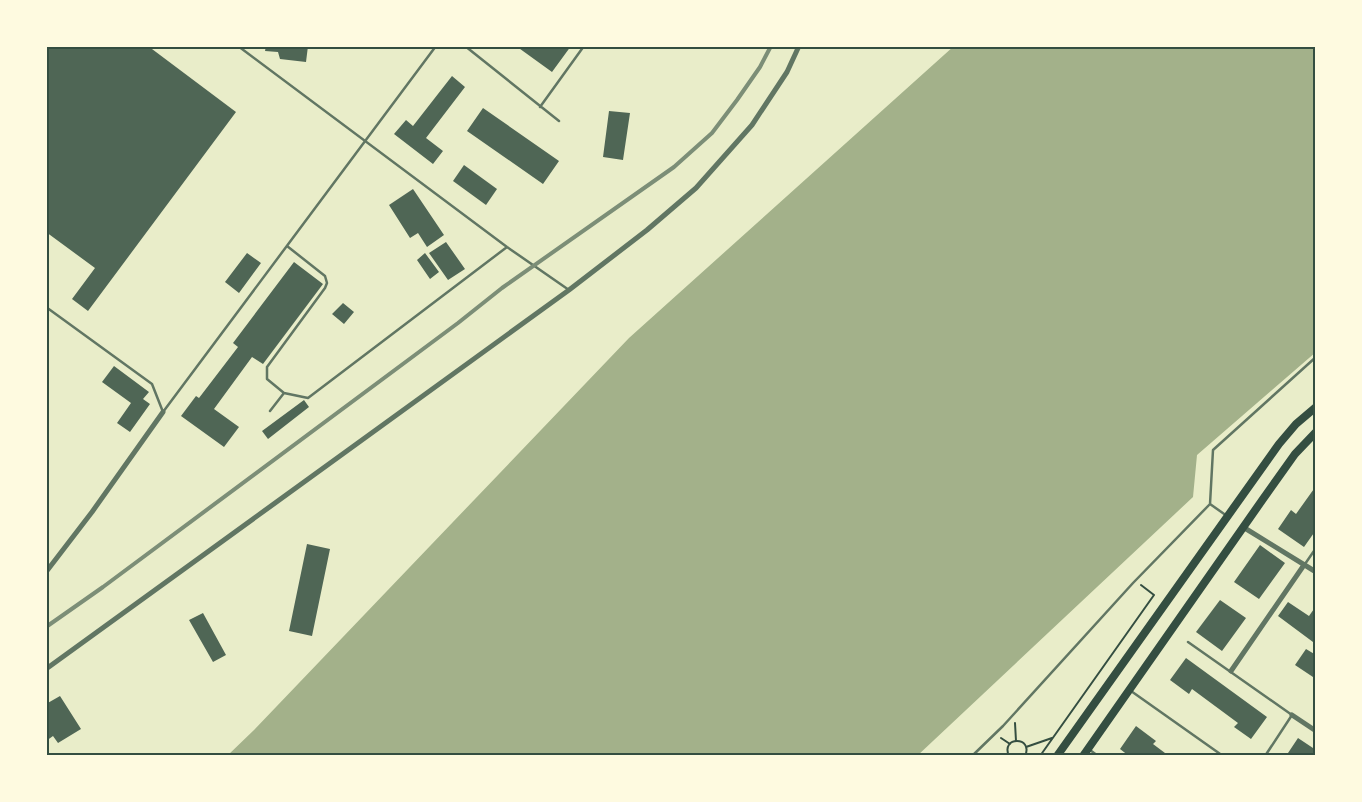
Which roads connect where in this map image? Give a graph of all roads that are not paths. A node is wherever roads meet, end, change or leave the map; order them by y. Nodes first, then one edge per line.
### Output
1 (238, 46) edge
2 (436, 46) edge
3 (464, 46) edge
4 (584, 46) edge
5 (800, 46) edge
6 (540, 107) junction
7 (559, 121) dead end
8 (365, 140) junction
9 (287, 246) junction
10 (507, 247) junction
11 (569, 290) junction
12 (46, 307) edge
13 (1316, 357) edge
14 (284, 393) junction
15 (1316, 407) edge
16 (270, 411) dead end
17 (163, 412) junction
18 (1316, 432) edge
19 (1210, 504) junction
20 (1227, 516) junction
21 (1243, 526) junction
22 (1316, 548) edge
23 (1304, 565) junction
24 (46, 572) edge
25 (1316, 572) edge
26 (1188, 642) dead end
27 (46, 668) edge
28 (1231, 671) junction
29 (1130, 690) junction
30 (1292, 715) junction
31 (1316, 731) edge
32 (1086, 752) edge
33 (972, 756) edge
34 (1057, 756) edge
35 (1098, 756) edge
36 (1223, 756) edge
37 (1265, 756) edge

1 - 8 lane
2 - 8 lane
3 - 6 lane
4 - 6 lane
5 - 11 street
6 - 7 lane
8 - 9 lane
8 - 10 lane
9 - 14 lane
9 - 17 lane
10 - 11 lane
10 - 14 lane
11 - 27 street
12 - 17 lane
13 - 19 lane
14 - 16 lane
15 - 20 main road
17 - 24 street
18 - 21 main road
19 - 20 lane
19 - 33 lane
20 - 34 main road
21 - 23 street
21 - 29 main road
22 - 23 lane
23 - 25 street
23 - 28 street
26 - 28 lane
28 - 30 lane
29 - 32 main road
29 - 36 lane
30 - 31 street
30 - 37 lane
32 - 35 lane

